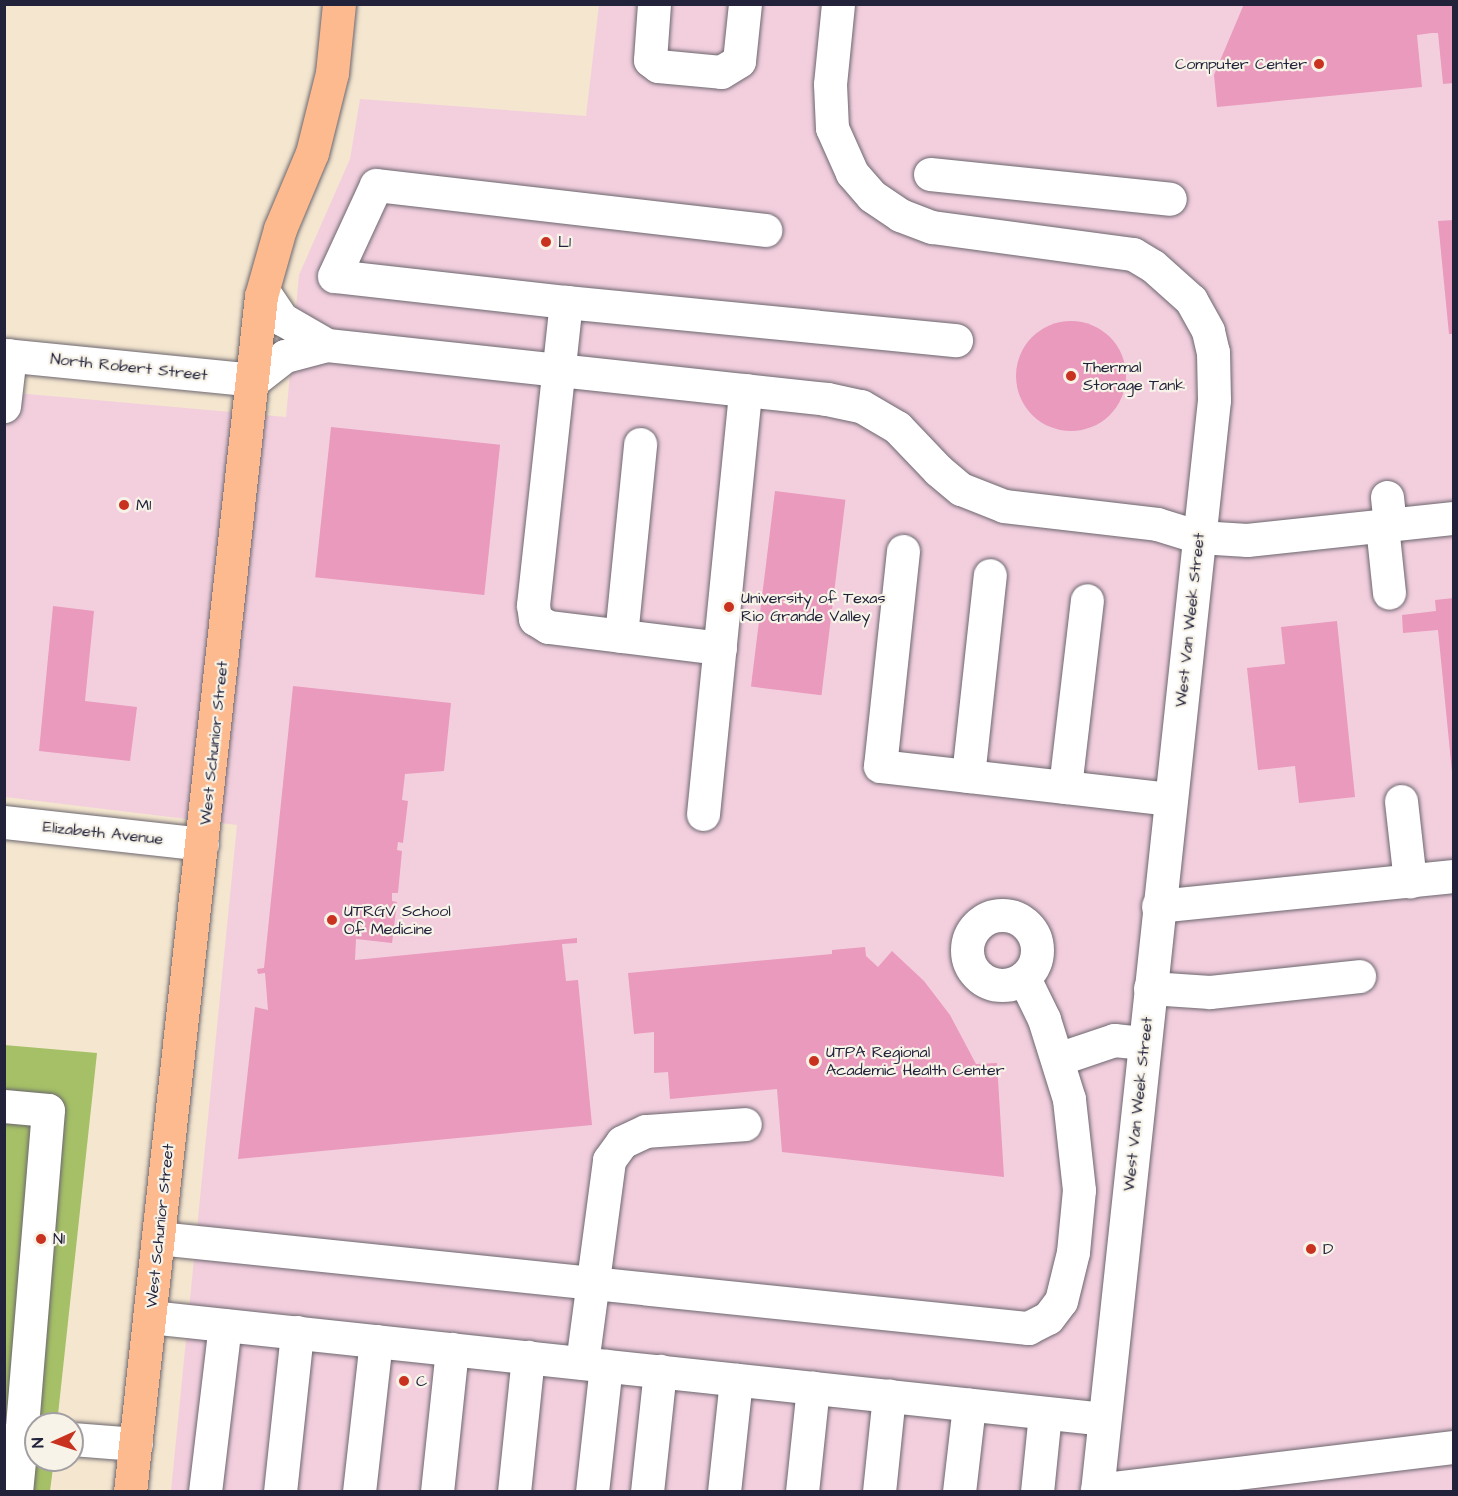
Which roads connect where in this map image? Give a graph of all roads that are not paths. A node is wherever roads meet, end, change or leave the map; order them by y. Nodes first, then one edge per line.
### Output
1 (339, 4) edge
2 (654, 4) edge
3 (745, 4) edge
4 (838, 4) edge
5 (930, 174) dead end
6 (1170, 199) dead end
7 (765, 230) dead end
8 (262, 291) junction
9 (566, 302) junction
10 (956, 340) dead end
11 (327, 345) junction
12 (7, 355) edge
13 (558, 370) junction
14 (254, 380) junction
15 (745, 390) junction
16 (4, 406) edge
17 (640, 444) dead end
18 (1386, 516) junction
19 (1454, 518) edge
20 (1199, 537) junction
21 (903, 551) dead end
22 (990, 576) dead end
23 (1389, 593) dead end
24 (1087, 600) dead end
25 (621, 636) junction
26 (720, 648) junction
27 (968, 776) junction
28 (1065, 787) junction
29 (1170, 799) junction
30 (1401, 801) dead end
31 (703, 814) dead end
32 (4, 822) edge
33 (202, 844) junction
34 (1454, 876) edge
35 (1410, 881) junction
36 (1158, 906) junction
37 (1359, 976) dead end
38 (1024, 978) dead end
39 (1150, 988) junction
40 (1144, 1043) junction
41 (1058, 1059) junction
42 (4, 1106) edge
43 (745, 1124) dead end
44 (158, 1238) junction
45 (591, 1281) junction
46 (150, 1317) junction
47 (225, 1325) junction
48 (297, 1332) junction
49 (376, 1341) junction
50 (452, 1349) junction
51 (528, 1358) junction
52 (594, 1364) junction
53 (660, 1371) junction
54 (736, 1380) junction
55 (813, 1388) junction
56 (889, 1396) junction
57 (969, 1405) junction
58 (28, 1412) edge
59 (1046, 1413) junction
60 (1104, 1419) junction
61 (84, 1444) edge
62 (1454, 1448) edge
63 (24, 1452) edge
64 (84, 1458) edge
65 (133, 1466) edge
66 (16, 1491) edge
67 (205, 1491) edge
68 (280, 1491) edge
69 (359, 1491) edge
70 (437, 1491) edge
71 (514, 1491) edge
72 (592, 1491) edge
73 (647, 1491) edge
74 (724, 1491) edge
75 (802, 1491) edge
76 (879, 1491) edge
77 (959, 1491) edge
78 (1037, 1491) edge
79 (1097, 1491) edge

1 - 8 main road, West Schunior Street
2 - 3 street
4 - 20 street, West Van Week Street
5 - 6 street
7 - 9 street
8 - 11 street
8 - 14 main road, West Schunior Street
9 - 10 street
9 - 13 street
11 - 13 street
11 - 14 street
12 - 14 street, North Robert Street
12 - 16 street
13 - 15 street
13 - 25 street
14 - 33 main road, West Schunior Street
15 - 20 street
15 - 26 street
17 - 25 street
18 - 19 street
18 - 20 street
18 - 23 street
20 - 29 street, West Van Week Street
21 - 27 street
22 - 27 street
24 - 28 street
25 - 26 street
26 - 31 street
27 - 28 street
28 - 29 street
29 - 36 street, West Van Week Street
30 - 35 street
32 - 33 street, Elizabeth Avenue
33 - 44 main road, West Schunior Street
34 - 35 street
35 - 36 street
36 - 39 street, West Van Week Street
37 - 39 street
38 - 41 street
39 - 40 street, West Van Week Street
40 - 41 street
40 - 60 street, West Van Week Street
41 - 45 street
42 - 58 street
43 - 45 street
44 - 45 street
44 - 46 main road, West Schunior Street
45 - 52 street
46 - 47 street
46 - 65 main road, West Schunior Street
47 - 48 street
47 - 67 street
48 - 49 street
48 - 68 street
49 - 50 street
49 - 69 street
50 - 51 street
50 - 70 street
51 - 52 street
51 - 71 street
52 - 53 street
52 - 72 street
53 - 54 street
53 - 73 street
54 - 55 street
54 - 74 street
55 - 56 street
55 - 75 street
56 - 57 street
56 - 76 street
57 - 59 street
57 - 77 street
59 - 60 street
59 - 78 street
60 - 79 street, West Van Week Street
61 - 65 street
62 - 79 street
63 - 66 street
64 - 65 street

